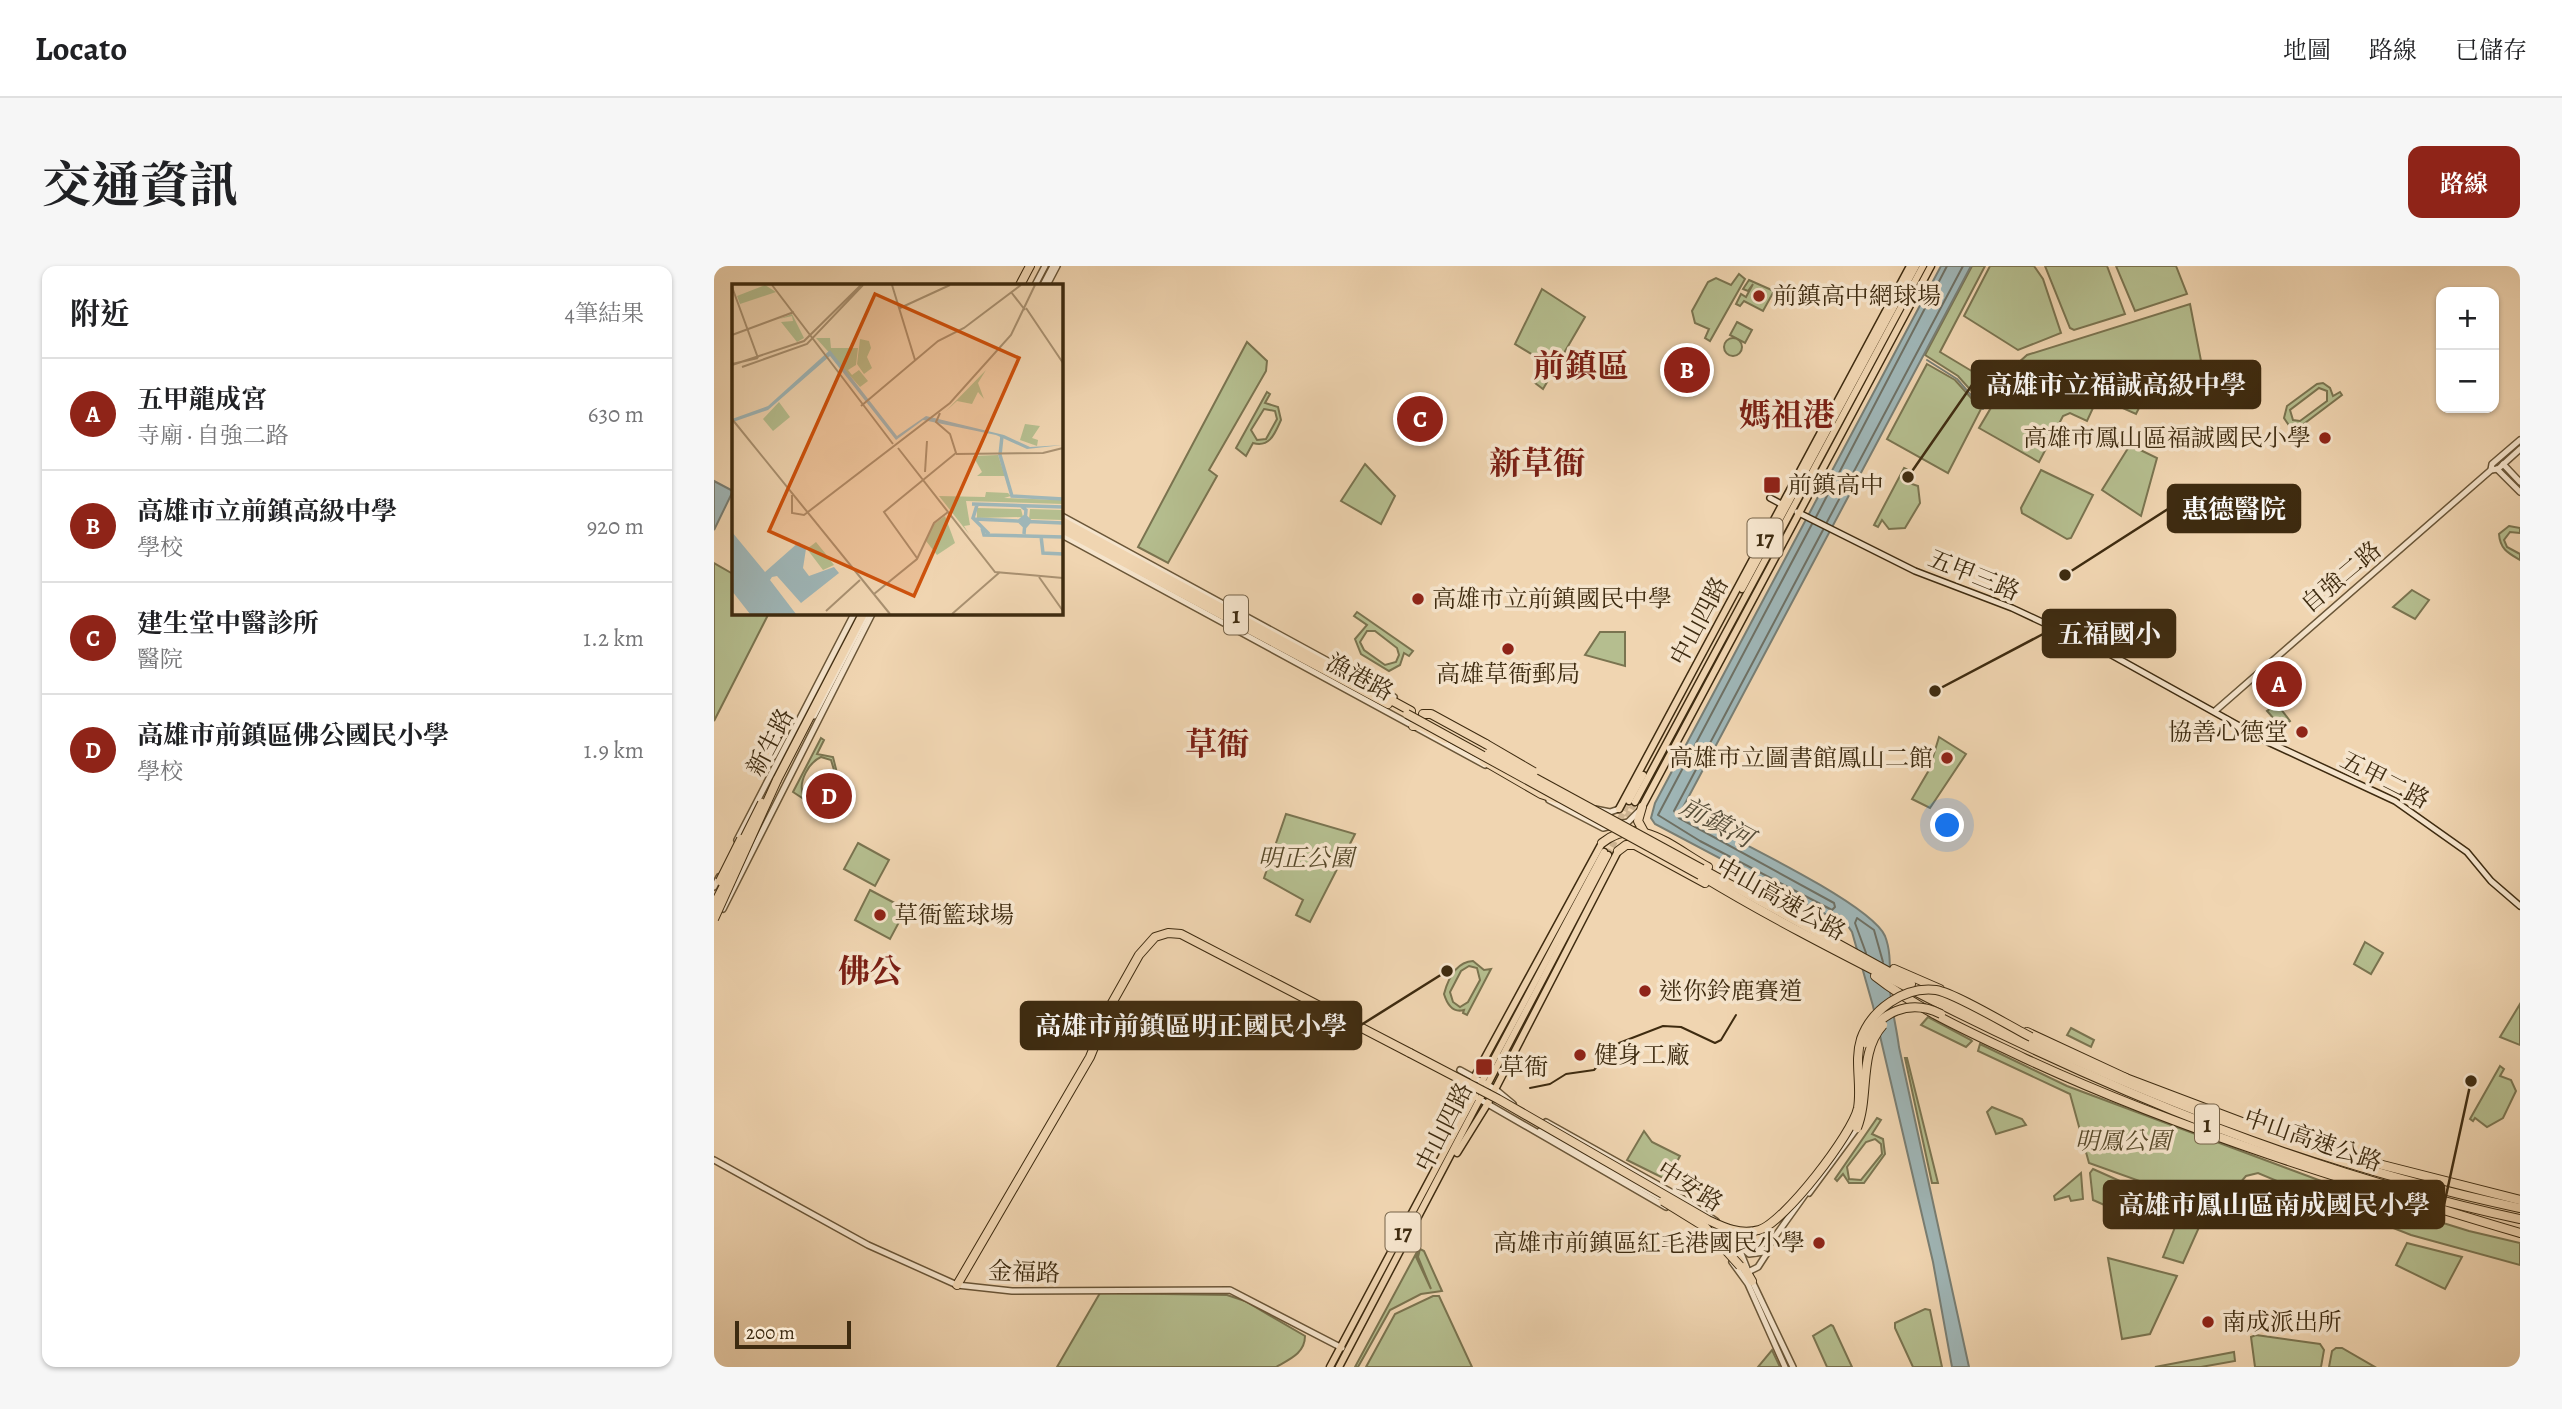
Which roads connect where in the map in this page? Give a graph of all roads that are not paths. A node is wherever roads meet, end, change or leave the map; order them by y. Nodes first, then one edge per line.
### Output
1 (1030, 266) edge
2 (1036, 266) edge
3 (1051, 266) edge
4 (1910, 266) edge
5 (1916, 266) edge
6 (1923, 266) edge
7 (1931, 266) edge
8 (1021, 284) edge
9 (1027, 284) edge
10 (1042, 284) edge
11 (2520, 440) edge
12 (2520, 449) edge
13 (2498, 459) junction
14 (2503, 464) junction
15 (2494, 468) junction
16 (2520, 482) edge
17 (2520, 492) edge
18 (1770, 498) dead end
19 (1794, 510) junction
20 (1062, 518) edge
21 (1062, 518) edge
22 (1062, 529) edge
23 (1062, 535) edge
24 (865, 614) edge
25 (865, 614) edge
26 (865, 614) edge
27 (865, 614) edge
28 (2215, 711) junction
29 (1423, 713) junction
30 (1413, 726) junction
31 (776, 780) junction
32 (1567, 799) junction
33 (1635, 804) junction
34 (1619, 809) joint
35 (1644, 832) junction
36 (1605, 850) junction
37 (1618, 851) joint
38 (1701, 872) junction
39 (729, 881) junction
40 (714, 890) edge
41 (714, 899) edge
42 (714, 905) edge
43 (1769, 905) junction
44 (2520, 906) edge
45 (714, 912) edge
46 (1769, 916) junction
47 (714, 919) edge
48 (714, 926) edge
49 (1841, 950) junction
50 (1864, 962) junction
51 (1938, 990) junction
52 (1936, 1011) junction
53 (1474, 1078) junction
54 (2129, 1079) junction
55 (1484, 1084) junction
56 (1495, 1089) junction
57 (1467, 1092) junction
58 (1477, 1098) junction
59 (1488, 1103) junction
60 (1518, 1114) junction
61 (2166, 1116) junction
62 (1537, 1118) junction
63 (1850, 1118) joint
64 (1531, 1128) junction
65 (1857, 1128) joint
66 (2271, 1133) junction
67 (1444, 1154) junction
68 (2271, 1155) junction
69 (714, 1160) edge
70 (2423, 1186) junction
71 (1432, 1193) junction
72 (2411, 1193) junction
73 (2520, 1200) edge
74 (2520, 1208) edge
75 (2520, 1219) edge
76 (2520, 1233) edge
77 (1732, 1239) junction
78 (1746, 1274) junction
79 (1750, 1283) junction
80 (959, 1286) junction
81 (1344, 1349) junction
82 (1330, 1367) edge
83 (1339, 1367) edge
84 (1786, 1367) edge
85 (1793, 1367) edge

1 - 8 highway
2 - 9 highway
3 - 10 street
4 - 19 main road, 中山四路 / 17
5 - 19 main road, 中山四路 / 17
6 - 19 main road, 中山四路 / 17
7 - 19 main road, 中山四路 / 17
11 - 13 street
12 - 14 street
13 - 14 street
13 - 15 street
14 - 15 street
14 - 16 street
15 - 17 street
15 - 28 street, 自強二路
18 - 19 street, 五甲三路
19 - 28 street, 五甲三路
19 - 33 main road, 中山四路 / 17
19 - 33 main road, 中山四路 / 17
19 - 34 main road, 中山四路 / 17
20 - 29 street, 漁港路
21 - 32 highway, 中山高速公路 / 1, bridge
22 - 32 highway, 中山高速公路 / 1, bridge
23 - 30 street, 漁港路
24 - 31 highway
25 - 48 street, 新生路
26 - 39 street, 新生路
27 - 40 street, 新生路
28 - 44 street, 五甲二路
29 - 32 highway, bridge
29 - 34 street, 漁港路
30 - 32 highway, bridge
30 - 33 street, 漁港路
31 - 40 highway, bridge
31 - 41 highway, bridge
31 - 42 highway, bridge
31 - 47 highway, bridge
32 - 38 highway, 中山高速公路 / 1, bridge
33 - 35 highway
35 - 36 highway
35 - 43 highway
36 - 53 main road, 中山四路 / 17
36 - 55 main road, 中山四路 / 17
37 - 46 highway
37 - 56 main road, 中山四路 / 17
38 - 43 highway, 中山高速公路 / 1
38 - 46 highway, 中山高速公路 / 1
39 - 40 street, 新生路
39 - 45 street, 新生路
43 - 49 highway, 中山高速公路 / 1
46 - 49 highway, 中山高速公路 / 1
49 - 50 highway, 中山高速公路 / 1
50 - 54 highway
50 - 61 highway
50 - 70 highway, 中山高速公路 / 1, bridge
50 - 72 highway, 中山高速公路 / 1
51 - 54 highway, bridge
51 - 60 highway, bridge
51 - 63 highway, bridge
52 - 60 highway, bridge
52 - 61 highway
52 - 65 highway, bridge
53 - 55 street, 中安路
53 - 57 main road, 中山四路 / 17
53 - 57 street
54 - 66 highway
55 - 56 street, 中安路
55 - 58 main road, 中山四路 / 17
56 - 59 main road, 中山四路 / 17
56 - 62 street, 中安路
57 - 58 street, 中安路
57 - 67 main road, 中山四路 / 17
58 - 59 street, 中安路
58 - 67 main road, 中山四路 / 17
58 - 71 main road, 中山四路 / 17
59 - 64 street, 中安路
59 - 71 main road, 中山四路 / 17
60 - 78 highway, bridge
60 - 80 highway, bridge
61 - 68 highway
62 - 64 street, 中安路
62 - 77 street, 中安路
63 - 77 street
64 - 78 street, 中安路
65 - 78 street
66 - 70 highway
66 - 73 highway
67 - 81 main road, 中山四路 / 17
68 - 72 highway
68 - 76 highway
69 - 80 street, 金福路
70 - 74 highway, 中山高速公路 / 1
71 - 81 main road, 中山四路 / 17
72 - 75 highway, 中山高速公路 / 1
77 - 78 street, 中安路
78 - 79 highway
79 - 84 street
79 - 85 street
80 - 81 street, 金福路
81 - 82 main road, 中山四路 / 17
81 - 83 main road, 中山四路 / 17

